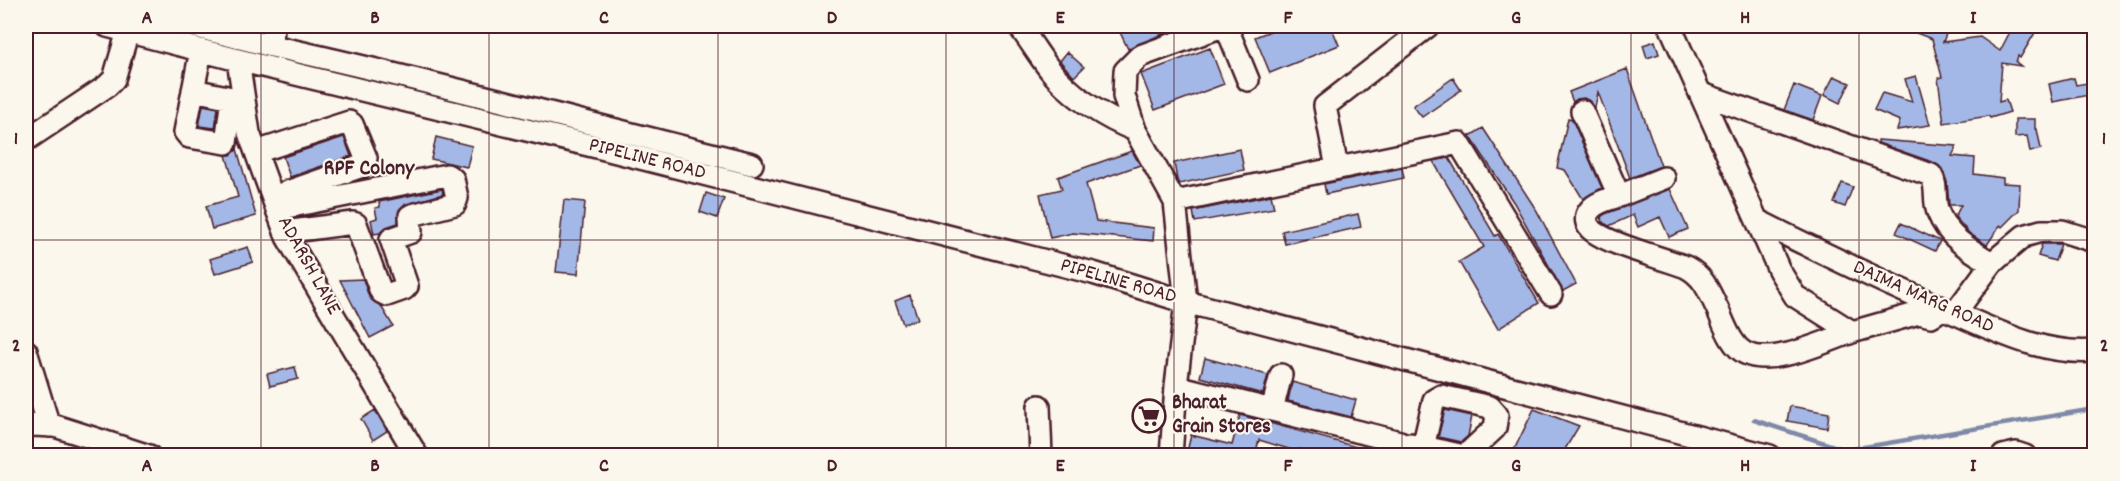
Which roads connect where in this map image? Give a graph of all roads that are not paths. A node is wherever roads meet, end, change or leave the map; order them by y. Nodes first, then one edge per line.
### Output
1 (107, 26) edge
2 (193, 26) edge
3 (1019, 26) edge
4 (1225, 26) edge
5 (1427, 26) edge
6 (1670, 26) edge
7 (128, 31) junction
8 (273, 36) edge
9 (201, 50) junction
10 (238, 60) junction
11 (1248, 80) dead end
12 (193, 90) junction
13 (1702, 94) junction
14 (1582, 111) dead end
15 (1135, 130) junction
16 (228, 134) junction
17 (26, 140) edge
18 (253, 143) junction
19 (752, 164) dead end
20 (1337, 168) junction
21 (1664, 178) dead end
22 (1619, 196) junction
23 (1175, 202) junction
24 (275, 203) junction
25 (1758, 221) junction
26 (285, 232) junction
27 (2094, 241) edge
28 (1992, 263) junction
29 (1551, 294) dead end
30 (1186, 302) junction
31 (1946, 310) junction
32 (1852, 332) junction
33 (26, 351) edge
34 (2094, 351) edge
35 (1281, 375) dead end
36 (1176, 386) junction
37 (1039, 406) dead end
38 (1272, 410) junction
39 (49, 426) junction
40 (26, 427) edge
41 (1399, 449) edge
42 (1422, 451) edge
43 (149, 456) edge
44 (417, 456) edge
45 (1041, 456) edge
46 (1170, 456) edge
47 (1464, 456) edge
48 (1770, 456) edge
49 (2003, 456) edge
50 (2025, 456) edge

1 - 7 street, PIPELINE ROAD
2 - 8 street
3 - 15 street
4 - 11 street
4 - 15 street
5 - 20 street
6 - 13 street
7 - 9 street, PIPELINE ROAD
7 - 17 street
8 - 19 street
9 - 10 street, PIPELINE ROAD
9 - 12 street
10 - 18 street, ADARSH LANE
10 - 30 street, PIPELINE ROAD
12 - 16 street
12 - 16 street
13 - 25 street
13 - 28 street
14 - 22 street
15 - 23 street
16 - 18 street
18 - 24 street, ADARSH LANE
18 - 24 street
20 - 23 street
20 - 29 street
21 - 22 street
22 - 32 street
23 - 30 street
24 - 26 street, ADARSH LANE
24 - 26 street
25 - 31 street, DAIMA MARG ROAD
25 - 32 street
26 - 44 street, ADARSH LANE
27 - 28 street
28 - 31 street
30 - 36 street
30 - 48 street, PIPELINE ROAD
31 - 32 street
31 - 34 street, DAIMA MARG ROAD
33 - 39 street
35 - 38 street
36 - 38 street
36 - 46 street
37 - 45 street
38 - 41 street
39 - 40 street
39 - 43 street
41 - 42 street
42 - 47 street
42 - 47 street
49 - 50 street

